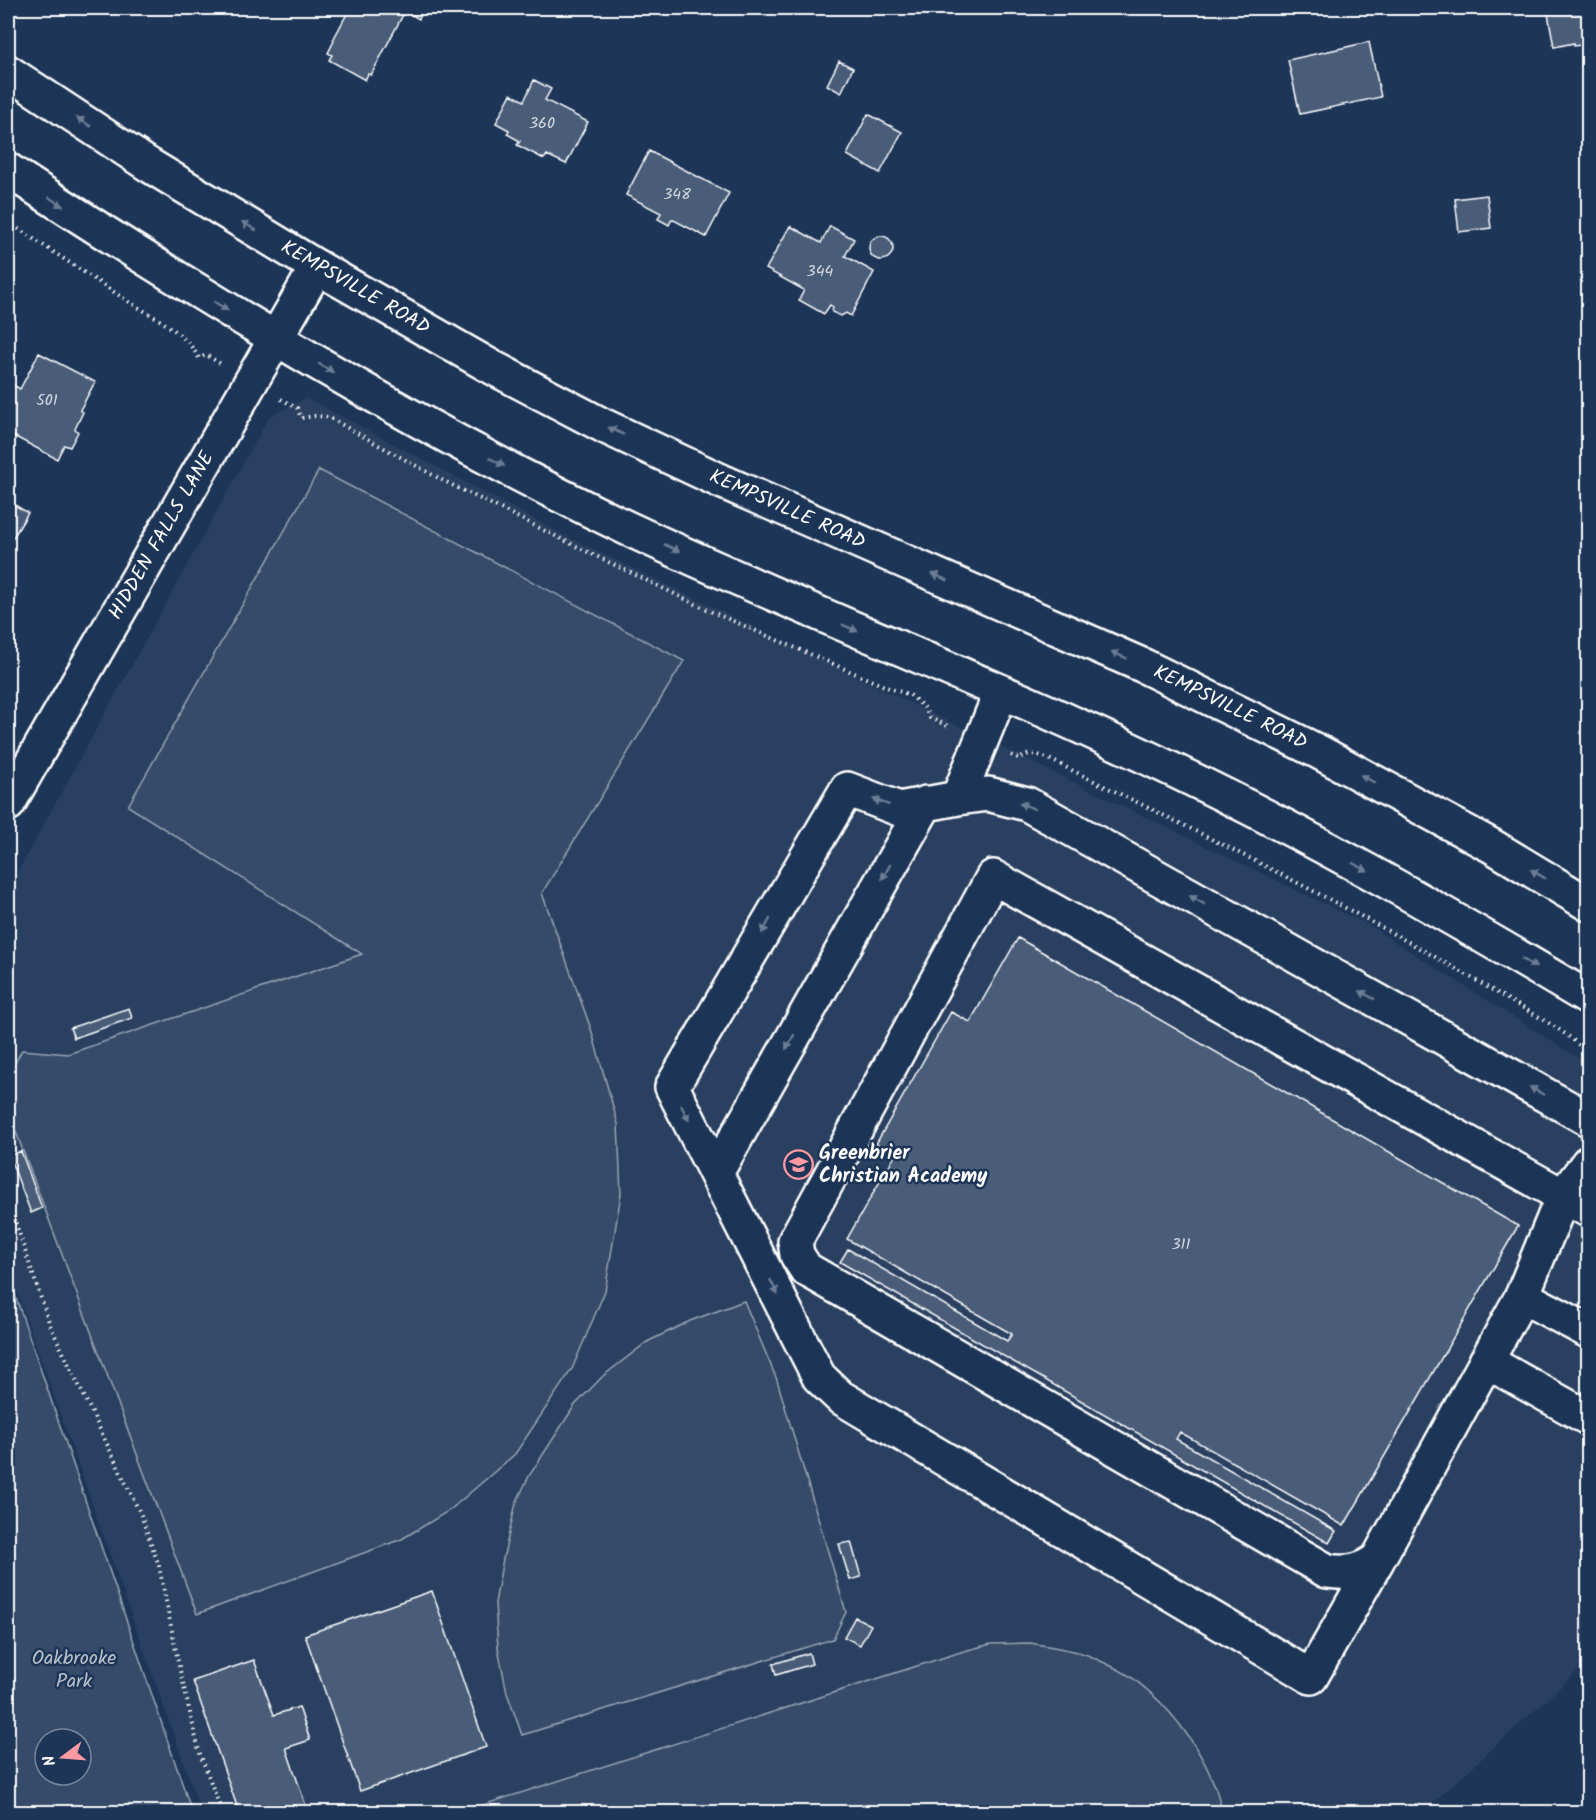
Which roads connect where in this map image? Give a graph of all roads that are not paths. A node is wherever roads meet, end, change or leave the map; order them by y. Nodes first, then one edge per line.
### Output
1 (8, 72) edge
2 (8, 170) edge
3 (317, 267) junction
4 (275, 339) junction
5 (1001, 692) junction
6 (958, 798) junction
7 (926, 803) junction
8 (8, 804) edge
9 (1588, 904) edge
10 (1588, 998) edge
11 (1588, 1119) edge
12 (1588, 1163) edge
13 (716, 1173) junction
14 (1576, 1203) edge
15 (1522, 1296) junction
16 (1588, 1331) edge
17 (1486, 1361) junction
18 (1588, 1418) edge
19 (1378, 1559) junction

3 -> 1 main road, KEMPSVILLE ROAD
2 -> 4 main road
3 - 4 main road, HIDDEN FALLS LANE
9 -> 3 main road, KEMPSVILLE ROAD
4 -> 5 main road
4 - 8 main road, HIDDEN FALLS LANE
5 - 6 main road
5 -> 10 main road
6 - 7 main road
11 -> 6 main road
7 -> 13 main road
7 -> 13 main road
12 - 14 main road
13 -> 19 main road
14 - 15 main road
14 - 19 main road
15 - 16 main road
15 - 17 main road
17 - 18 main road
17 - 19 main road

